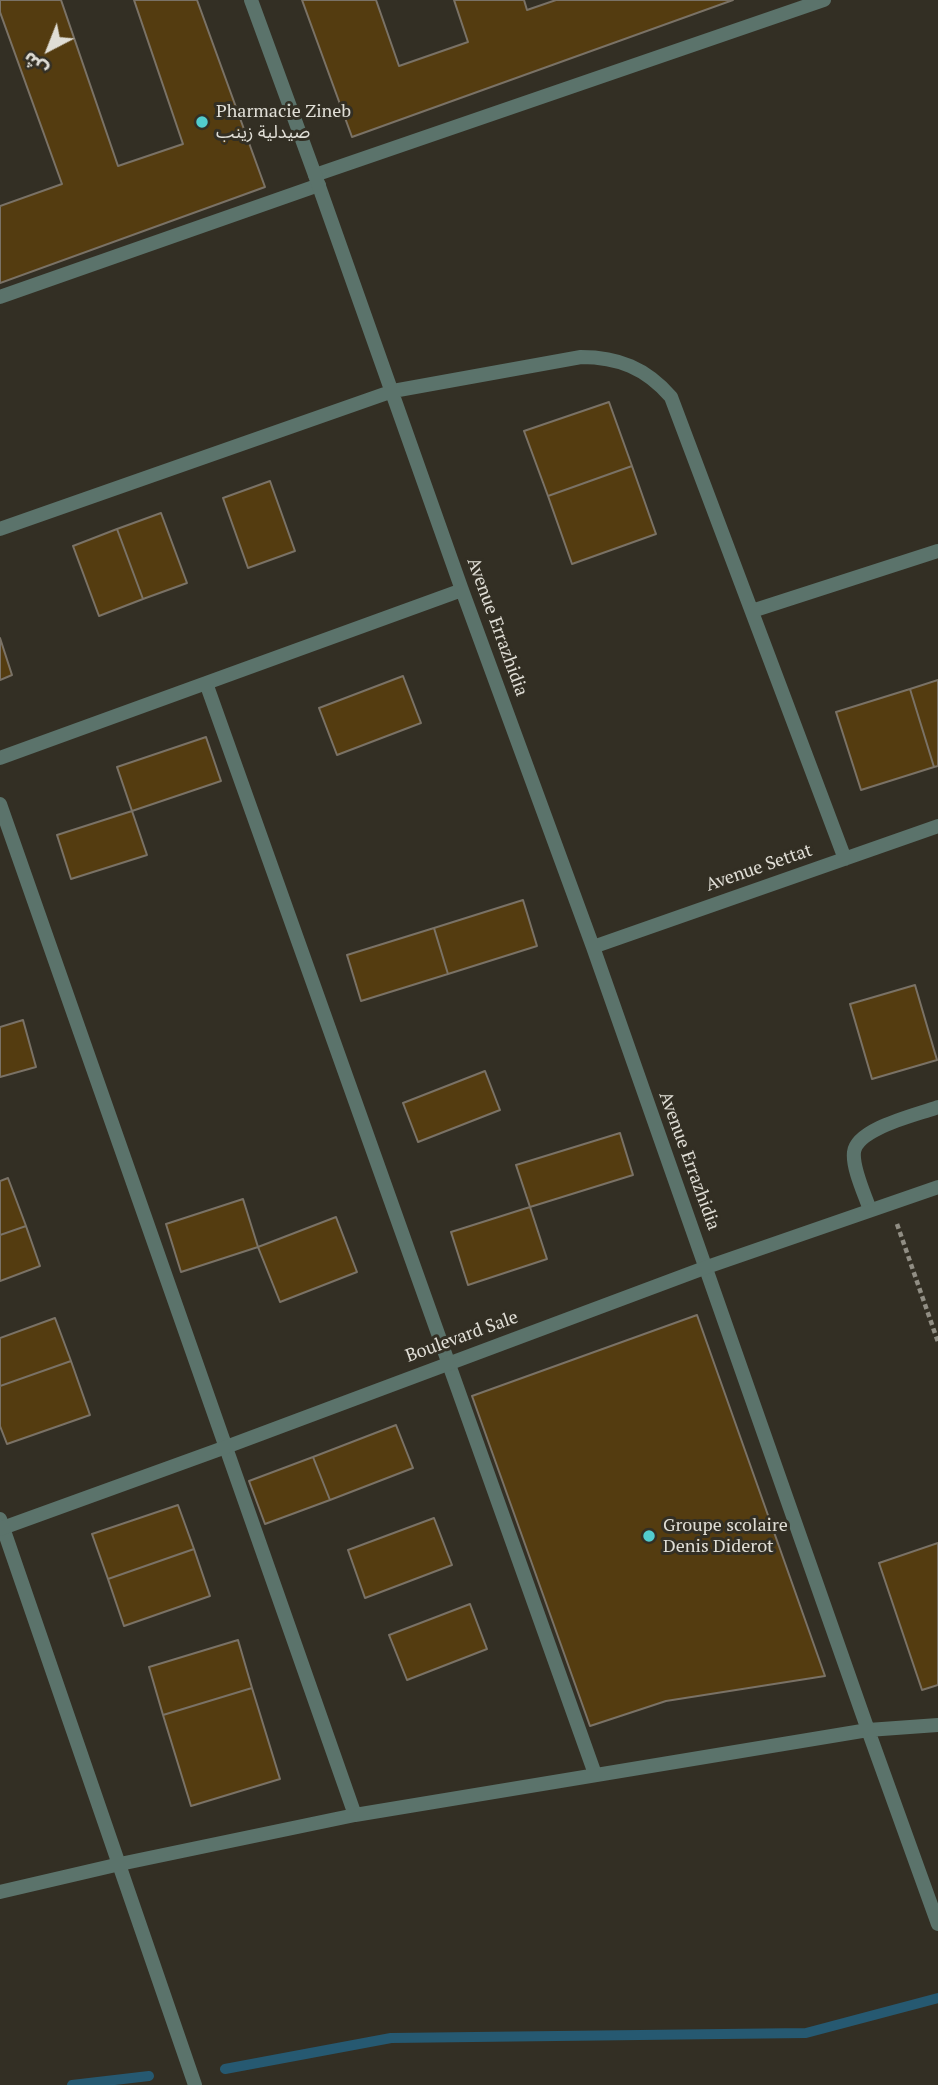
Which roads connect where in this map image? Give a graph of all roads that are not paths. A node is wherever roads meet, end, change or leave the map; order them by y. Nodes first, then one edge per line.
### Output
1 (251, 0) edge
2 (824, 0) edge
3 (317, 180) junction
4 (0, 297) edge
5 (393, 391) junction
6 (0, 529) edge
7 (938, 551) edge
8 (462, 590) junction
9 (752, 611) junction
10 (206, 683) junction
11 (0, 758) edge
12 (0, 804) edge
13 (938, 826) edge
14 (845, 859) junction
15 (593, 947) junction
16 (938, 1107) edge
17 (938, 1187) edge
18 (870, 1210) junction
19 (707, 1268) junction
20 (448, 1363) junction
21 (226, 1447) junction
22 (1, 1525) edge
23 (938, 1726) edge
24 (868, 1730) junction
25 (595, 1774) junction
26 (355, 1815) junction
27 (120, 1864) junction
28 (0, 1892) edge
29 (938, 1923) edge
30 (195, 2085) edge

1 - 3 street, Avenue Errazhidia
2 - 3 street
3 - 4 street
3 - 5 street, Avenue Errazhidia
5 - 6 street
5 - 8 street, Avenue Errazhidia
5 - 9 street
7 - 9 street
8 - 10 street
8 - 15 street, Avenue Errazhidia
9 - 14 street
10 - 11 street
10 - 20 street
12 - 21 street
13 - 14 street, Avenue Settat
14 - 15 street, Avenue Settat
15 - 19 street, Avenue Errazhidia
16 - 18 street
17 - 18 street, Boulevard Sale
18 - 19 street, Boulevard Sale
19 - 20 street, Boulevard Sale
19 - 24 street, Avenue Errazhidia
20 - 21 street, Boulevard Sale
20 - 25 street
21 - 22 street, Boulevard Sale
21 - 26 street
22 - 27 street
23 - 24 street
24 - 25 street
24 - 29 street, Avenue Errazhidia
25 - 26 street
26 - 27 street
27 - 28 street
27 - 30 street

